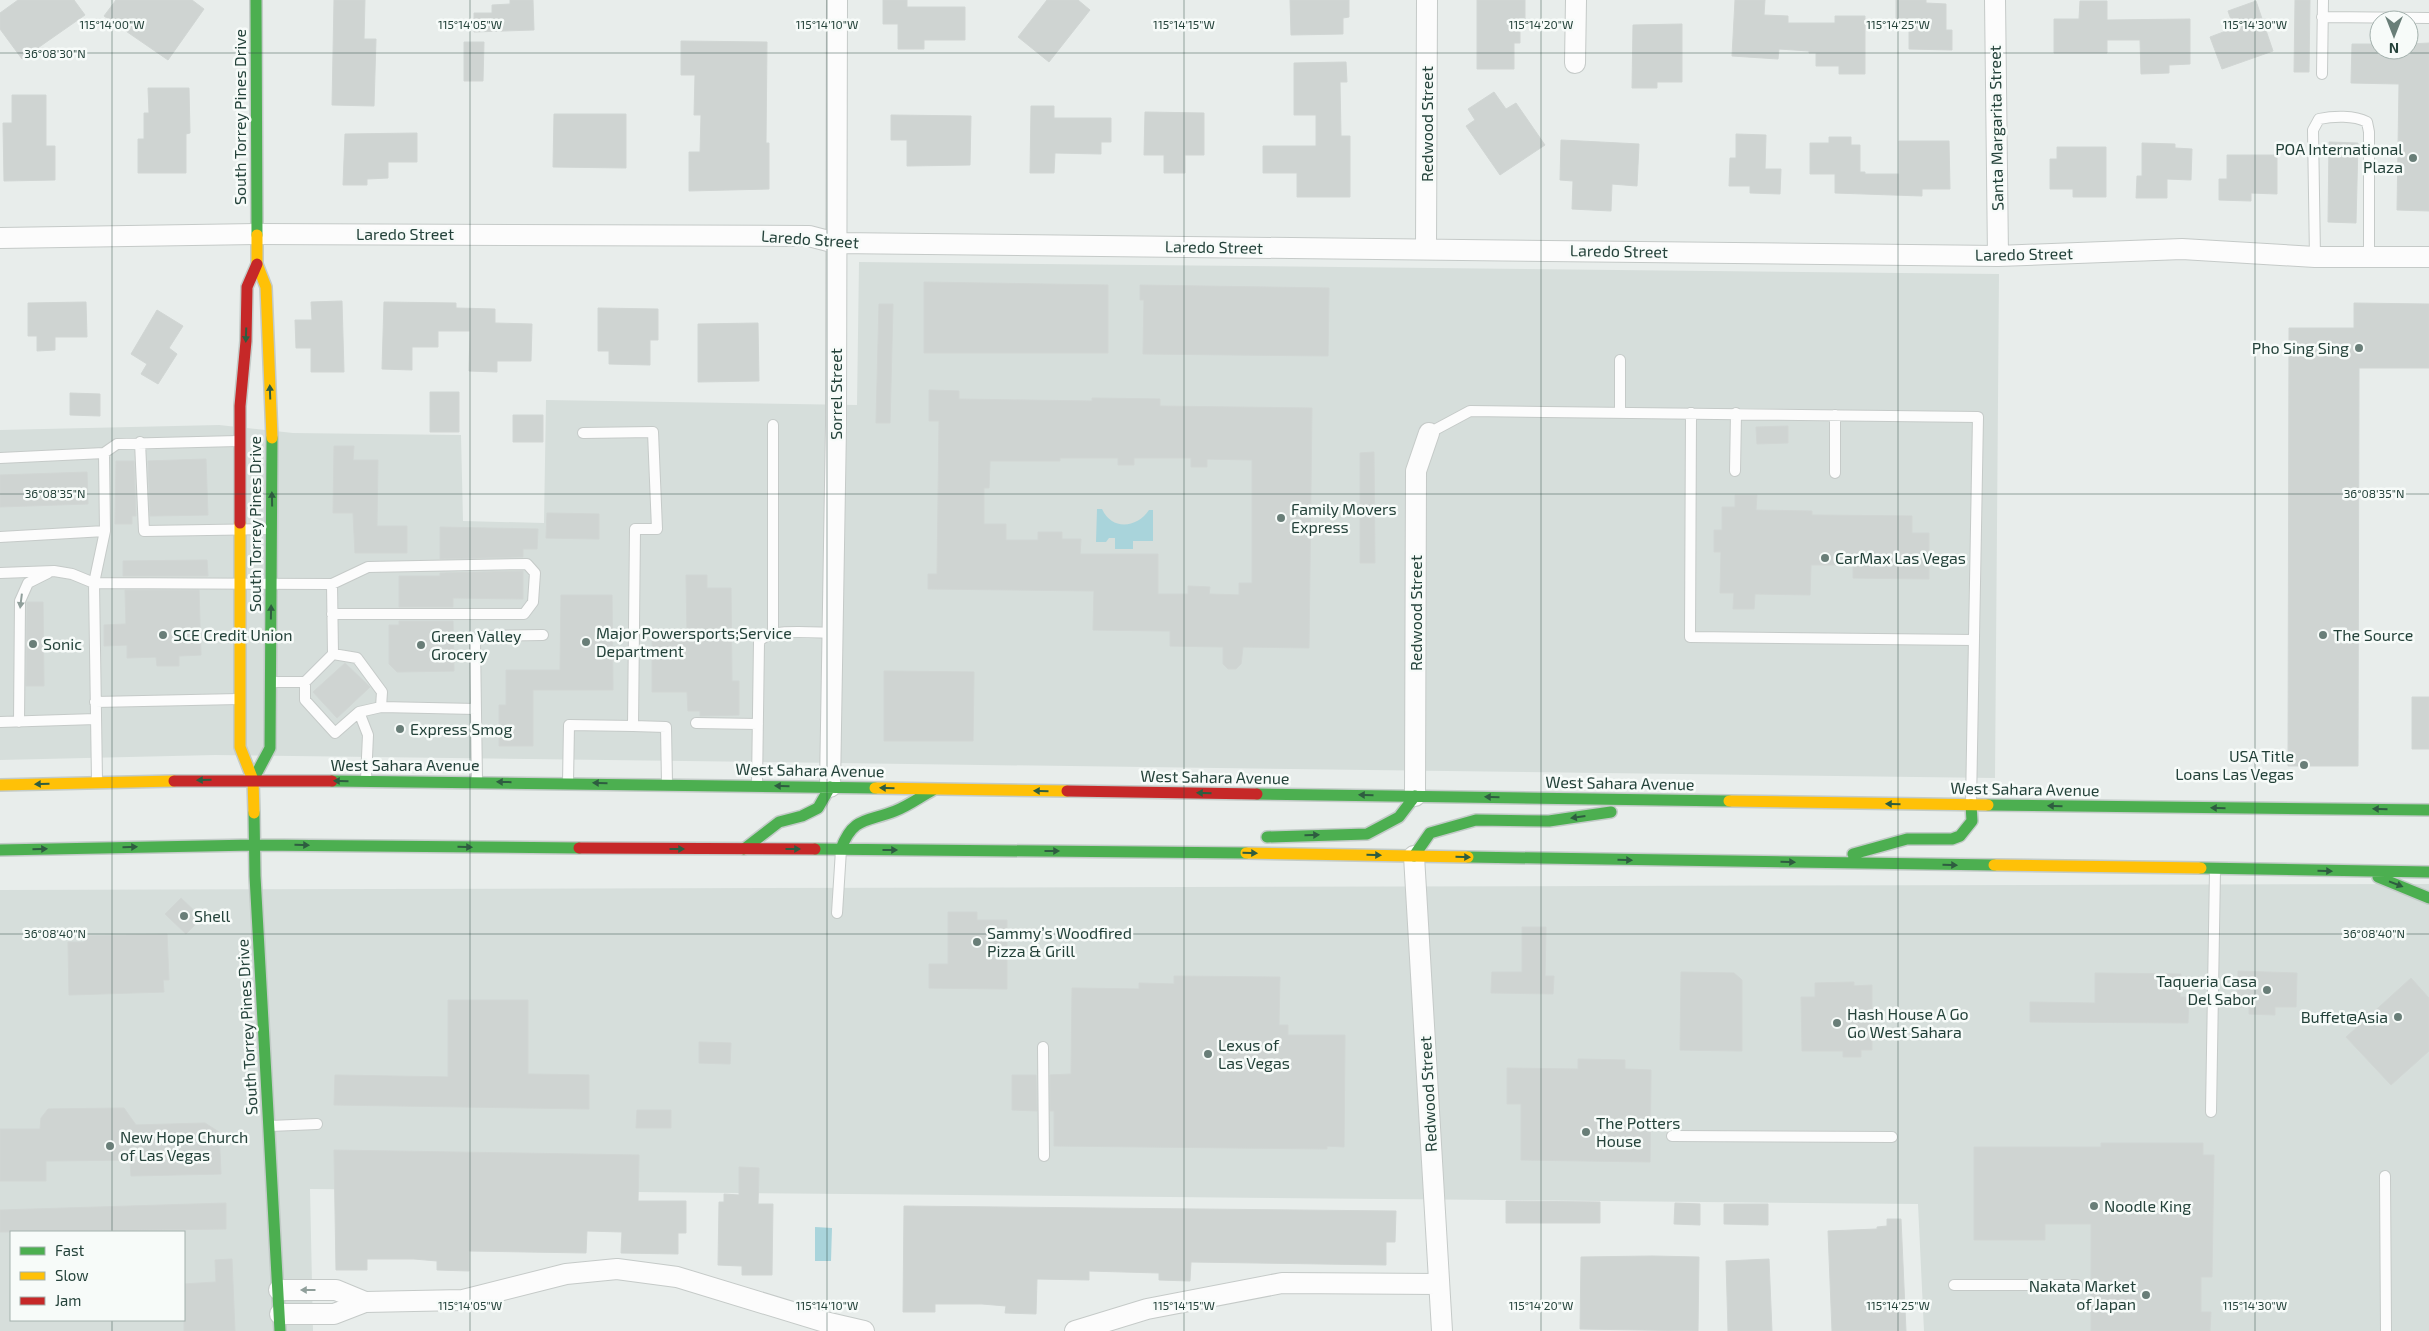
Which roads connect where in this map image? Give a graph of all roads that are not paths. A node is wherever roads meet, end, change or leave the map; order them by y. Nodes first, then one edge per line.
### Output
1 (256, 0) edge
2 (837, 0) edge
3 (1428, 0) edge
4 (1576, 0) edge
5 (1995, 0) edge
6 (2323, 0) edge
7 (2322, 17) junction
8 (2429, 18) edge
9 (1575, 64) dead end
10 (2322, 74) dead end
11 (257, 234) junction
12 (0, 238) edge
13 (836, 243) junction
14 (1426, 249) junction
15 (1998, 256) junction
16 (2315, 256) junction
17 (2369, 257) junction
18 (2429, 257) edge
19 (257, 264) junction
20 (1620, 360) dead end
21 (1620, 412) junction
22 (1691, 413) junction
23 (1736, 414) junction
24 (1835, 415) junction
25 (773, 425) dead end
26 (583, 433) dead end
27 (1429, 433) joint
28 (240, 441) junction
29 (264, 441) junction
30 (140, 442) junction
31 (104, 453) junction
32 (0, 458) edge
33 (1735, 471) dead end
34 (1835, 473) dead end
35 (242, 529) junction
36 (272, 529) junction
37 (105, 531) junction
38 (0, 537) edge
39 (54, 571) junction
40 (0, 573) edge
41 (94, 583) junction
42 (242, 583) junction
43 (272, 583) junction
44 (332, 584) junction
45 (332, 614) junction
46 (834, 633) junction
47 (773, 634) junction
48 (543, 635) dead end
49 (1974, 640) junction
50 (333, 654) junction
51 (270, 682) junction
52 (304, 682) junction
53 (240, 699) junction
54 (95, 702) junction
55 (381, 707) junction
56 (476, 709) junction
57 (359, 712) junction
58 (96, 719) junction
59 (0, 722) edge
60 (19, 722) junction
61 (696, 723) dead end
62 (758, 724) junction
63 (633, 726) junction
64 (253, 780) junction
65 (366, 781) junction
66 (97, 782) junction
67 (477, 782) junction
68 (568, 783) junction
69 (667, 784) junction
70 (0, 785) edge
71 (757, 786) junction
72 (830, 787) junction
73 (936, 788) junction
74 (1415, 796) junction
75 (1695, 800) junction
76 (1971, 805) junction
77 (2429, 810) edge
78 (1254, 838) dead end
79 (1238, 842) dead end
80 (254, 845) junction
81 (744, 849) junction
82 (841, 849) junction
83 (0, 850) edge
84 (1214, 853) junction
85 (1414, 856) junction
86 (1822, 862) junction
87 (2215, 869) junction
88 (2363, 871) junction
89 (2429, 872) edge
90 (2429, 898) edge
91 (837, 914) dead end
92 (1043, 1047) dead end
93 (2210, 1112) dead end
94 (317, 1124) dead end
95 (269, 1126) junction
96 (1672, 1136) dead end
97 (1892, 1137) dead end
98 (1044, 1156) dead end
99 (2385, 1176) dead end
100 (1439, 1284) junction
101 (1954, 1285) dead end
102 (2077, 1285) dead end
103 (279, 1290) junction
104 (365, 1302) junction
105 (280, 1322) edge
106 (864, 1331) edge
107 (1075, 1331) edge
108 (1442, 1331) edge
109 (2386, 1331) edge

1 - 11 main road, South Torrey Pines Drive
2 - 13 street, Sorrel Street
3 - 14 street, Redwood Street
4 - 9 street
5 - 15 street, Santa Margarita Street
6 - 7 lane
7 - 8 lane
7 - 10 lane
11 - 12 street, Laredo Street
11 - 13 street, Laredo Street
11 - 19 main road, South Torrey Pines Drive
13 - 14 street, Laredo Street
13 - 46 street, Sorrel Street
14 - 15 street, Laredo Street
15 - 16 street, Laredo Street
16 - 17 street, Laredo Street
16 - 17 lane
17 - 18 street, Laredo Street
19 -> 28 main road, South Torrey Pines Drive
29 -> 19 main road, South Torrey Pines Drive
20 - 21 lane
21 - 22 lane
21 - 27 lane
22 - 23 lane
22 - 49 lane
23 - 24 lane
23 - 33 lane
24 - 34 lane
24 - 49 lane
25 - 47 lane
26 - 63 lane
27 - 74 street, Redwood Street
28 - 29 main road
28 - 30 lane
28 - 35 main road, South Torrey Pines Drive
36 -> 29 main road, South Torrey Pines Drive
30 - 31 lane
30 - 35 lane
31 - 32 lane
31 - 37 lane
35 - 36 lane
35 - 42 main road, South Torrey Pines Drive
36 - 43 main road, South Torrey Pines Drive
37 - 38 lane
37 - 41 lane
39 - 40 lane
39 - 41 lane
39 -> 60 lane
41 - 42 lane
41 - 54 lane
42 - 43 lane
42 - 53 main road, South Torrey Pines Drive
43 - 44 lane
51 -> 43 main road, South Torrey Pines Drive
44 - 45 lane
44 - 45 lane
45 - 50 lane
46 - 47 lane
46 - 72 street, Sorrel Street
47 - 62 lane
48 - 56 lane
49 - 76 lane
50 - 52 lane
50 - 55 lane
51 - 52 lane
51 - 64 main road, South Torrey Pines Drive
52 - 57 lane
53 - 54 lane
53 - 64 main road, South Torrey Pines Drive
54 - 58 lane
55 - 56 lane
55 - 57 lane
56 - 67 lane
57 - 65 lane
58 - 60 lane
58 - 66 lane
59 - 60 lane
61 - 62 lane
62 - 71 lane
63 - 68 lane
63 - 69 lane
65 -> 64 main road, West Sahara Avenue
64 -> 66 main road, West Sahara Avenue
64 - 80 main road, South Torrey Pines Drive
65 - 67 main road, West Sahara Avenue
66 -> 70 main road, West Sahara Avenue
68 -> 67 main road, West Sahara Avenue
69 -> 68 main road, West Sahara Avenue
69 - 71 main road, West Sahara Avenue
72 -> 71 main road, West Sahara Avenue
73 -> 72 main road, West Sahara Avenue
72 - 81 main road
74 -> 73 main road, West Sahara Avenue
73 - 82 main road
75 -> 74 main road, West Sahara Avenue
78 -> 74 main road
76 -> 75 main road, West Sahara Avenue
75 -> 85 main road
77 -> 76 main road, West Sahara Avenue
76 - 86 main road
79 - 84 main road
80 -> 81 main road
83 -> 80 main road
80 - 95 main road, South Torrey Pines Drive
81 -> 82 main road
82 -> 84 main road
82 - 91 lane
84 -> 85 main road
85 -> 86 main road
85 - 100 street, Redwood Street
86 -> 87 main road
87 -> 88 main road
87 - 93 lane
88 - 89 main road
88 -> 90 main road
92 - 98 lane
94 - 95 lane
95 - 103 main road, South Torrey Pines Drive
96 - 97 lane
99 - 109 lane
100 - 107 street
100 - 108 street, Redwood Street
101 - 102 lane
104 -> 103 street
103 - 105 main road, South Torrey Pines Drive
104 - 105 street
104 - 106 street

